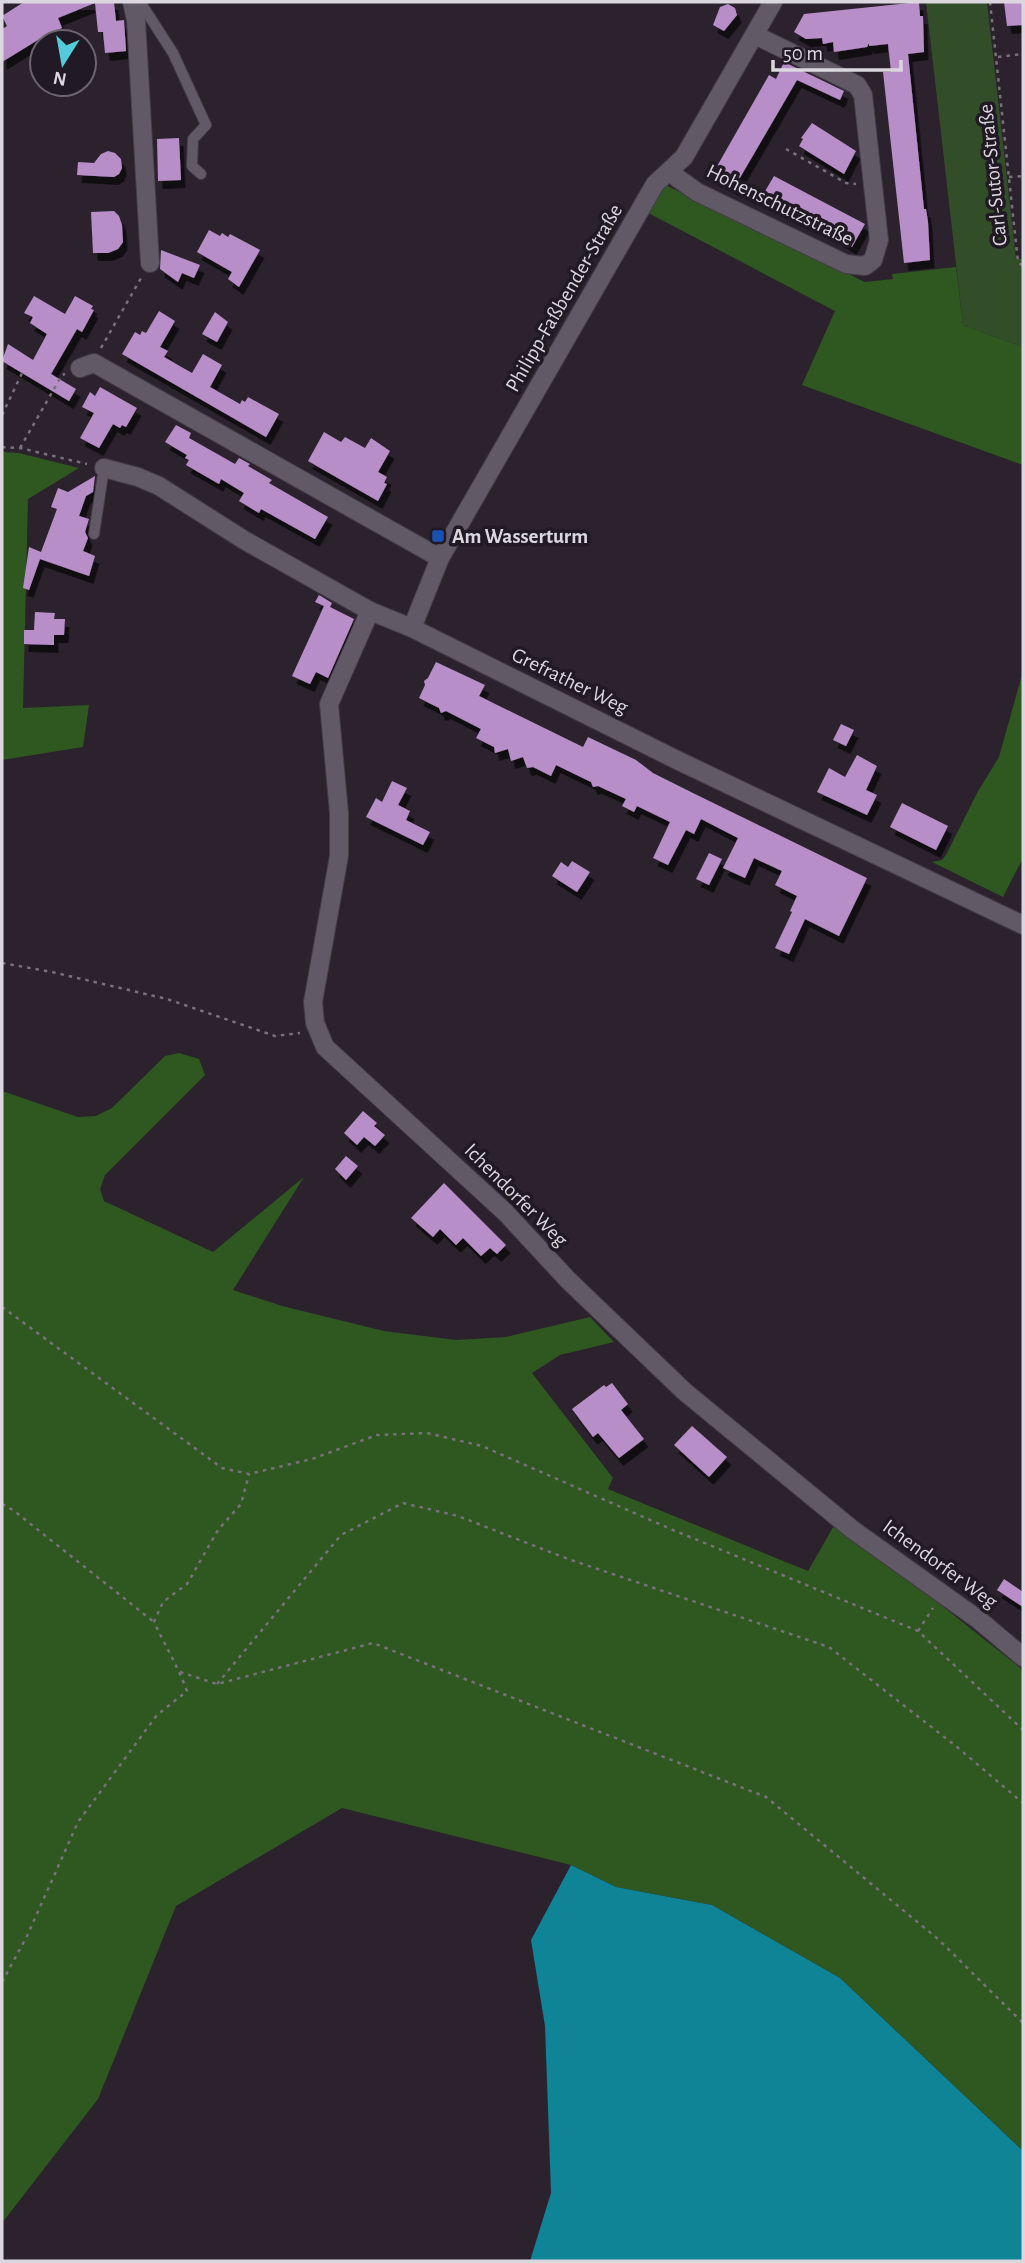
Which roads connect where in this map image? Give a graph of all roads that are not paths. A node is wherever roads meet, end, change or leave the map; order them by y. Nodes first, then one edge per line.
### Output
1 (773, 2) edge
2 (133, 3) edge
3 (755, 35) junction
4 (669, 172) junction
5 (201, 174) dead end
6 (150, 263) road end
7 (87, 365) road end
8 (104, 468) joint
9 (94, 534) dead end
10 (440, 558) junction
11 (370, 611) junction
12 (412, 628) junction
13 (1023, 925) edge
14 (1023, 1657) edge

1 - 3 street, Philipp-Faßbender-Straße
2 - 5 lane
2 - 6 street
3 - 4 street, Philipp-Faßbender-Straße
3 - 4 street, Hohenschutzstraße
4 - 10 street, Philipp-Faßbender-Straße
7 - 10 street
8 - 9 lane
8 - 11 street, Grefrather Weg
10 - 12 street, Philipp-Faßbender-Straße
11 - 12 street, Grefrather Weg
11 - 14 street, Ichendorfer Weg
12 - 13 street, Grefrather Weg

